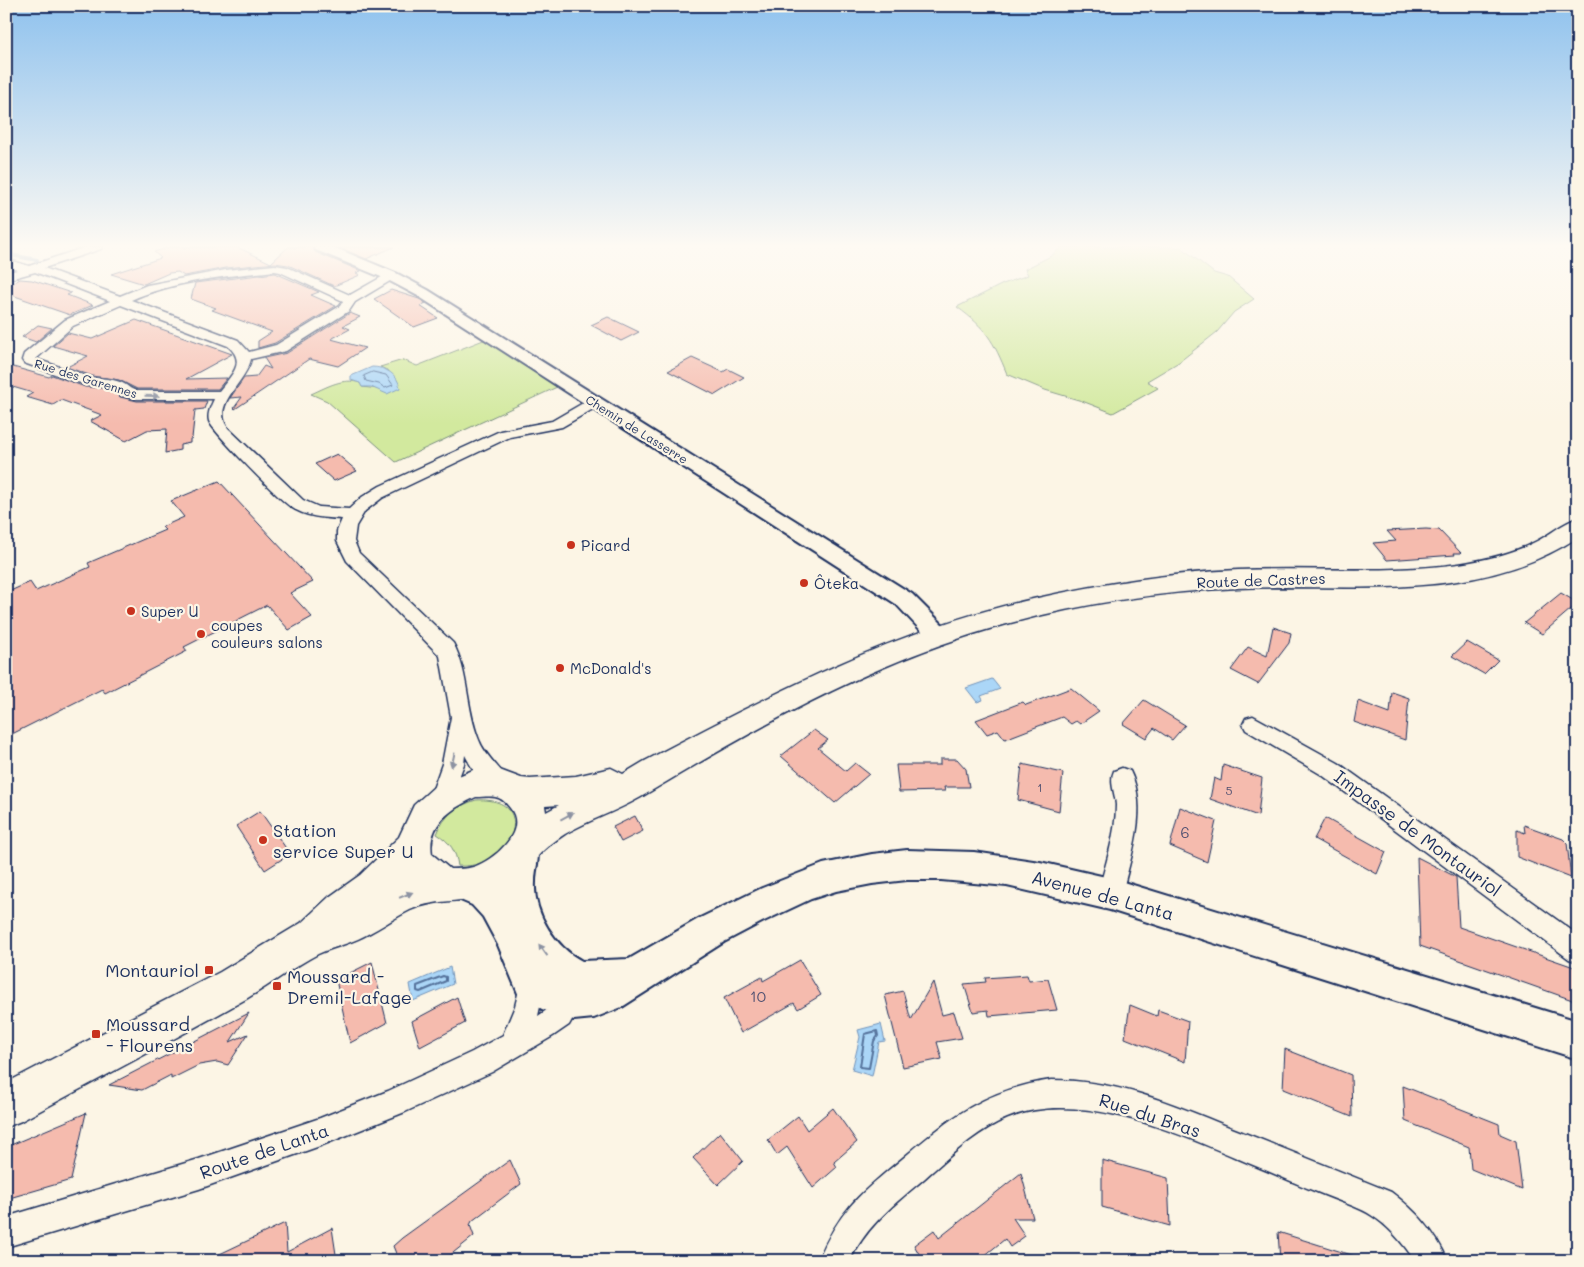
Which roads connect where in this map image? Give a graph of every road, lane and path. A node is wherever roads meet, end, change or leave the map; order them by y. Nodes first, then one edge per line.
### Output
1 (107, 306) edge
2 (136, 306) edge
3 (346, 306) edge
4 (442, 306) edge
5 (245, 357) junction
6 (223, 395) junction
7 (596, 402) junction
8 (353, 515) junction
9 (1578, 526) edge
10 (938, 634) junction
11 (460, 718) junction
12 (1253, 724) dead end
13 (654, 771) junction
14 (1122, 777) dead end
15 (509, 788) junction
16 (440, 800) junction
17 (414, 845) junction
18 (525, 848) junction
19 (454, 884) junction
20 (1110, 894) junction
21 (314, 936) junction
22 (1578, 950) edge
23 (532, 983) junction
24 (575, 990) junction
25 (1578, 1040) edge
26 (513, 1045) junction
27 (6, 1106) edge
28 (6, 1232) edge
29 (834, 1261) edge
30 (1432, 1261) edge

1 -> 6 street, Rue des Garennes
2 - 5 street
3 - 5 street
4 - 7 street, Chemin de Lasserre
5 - 6 street
6 - 8 street
7 - 8 street
7 - 10 street, Chemin de Lasserre
8 - 11 street
9 - 10 main road, Route de Castres
10 - 13 main road, Route de Castres
11 - 15 street
11 -> 16 street
12 - 22 street, Impasse de Montauriol
13 - 15 main road
18 -> 13 main road
14 - 20 street
15 - 16 main road
15 - 18 main road
16 - 17 main road
17 - 19 main road
17 - 21 main road
18 - 19 main road
24 -> 18 main road
21 -> 19 main road
19 - 23 main road
20 - 24 main road, Avenue de Lanta
20 - 25 main road, Avenue de Lanta
21 - 27 main road
23 - 24 main road
23 - 26 street
24 - 26 street
26 - 28 street, Route de Lanta
29 - 30 street, Rue du Bras

